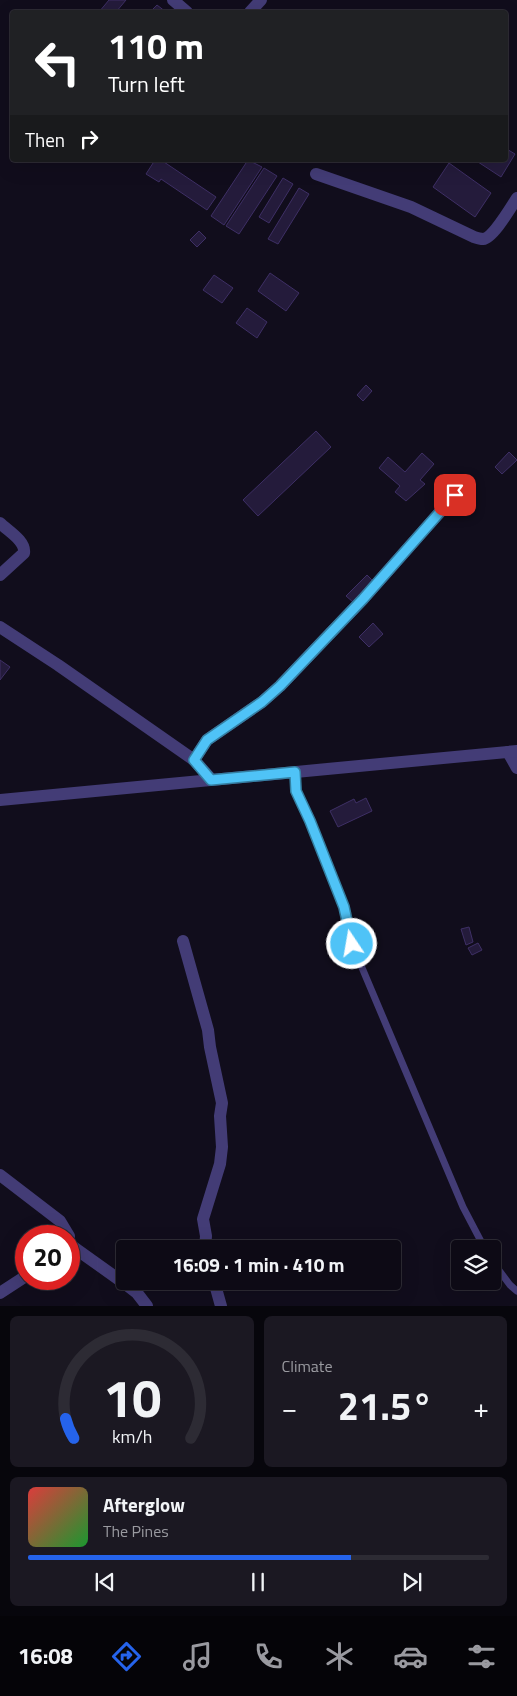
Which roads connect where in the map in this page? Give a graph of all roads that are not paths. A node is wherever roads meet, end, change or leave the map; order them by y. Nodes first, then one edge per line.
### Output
1 (173, 0) edge
2 (261, 0) edge
3 (185, 10) edge
4 (252, 10) edge
5 (316, 174) dead end
6 (517, 198) edge
7 (455, 495) dead end
8 (0, 523) edge
9 (0, 575) edge
10 (0, 627) edge
11 (513, 752) edge
12 (194, 760) junction
13 (517, 768) edge
14 (295, 772) junction
15 (211, 780) junction
16 (0, 800) edge
17 (182, 941) dead end
18 (0, 1175) edge
19 (62, 1225) edge
20 (206, 1240) edge
21 (480, 1240) edge
22 (80, 1253) edge
23 (501, 1273) edge
24 (15, 1283) edge
25 (217, 1290) edge
26 (517, 1291) edge
27 (0, 1293) edge
28 (147, 1306) edge
29 (221, 1306) edge

1 - 3 street
2 - 4 street
5 - 6 street
7 - 12 street
8 - 9 street
10 - 12 street
11 - 13 street
11 - 14 street
12 - 15 street
14 - 15 street
14 - 21 lane
15 - 16 street
17 - 20 street
18 - 19 street
22 - 28 street
23 - 26 lane
24 - 27 street
25 - 29 street

